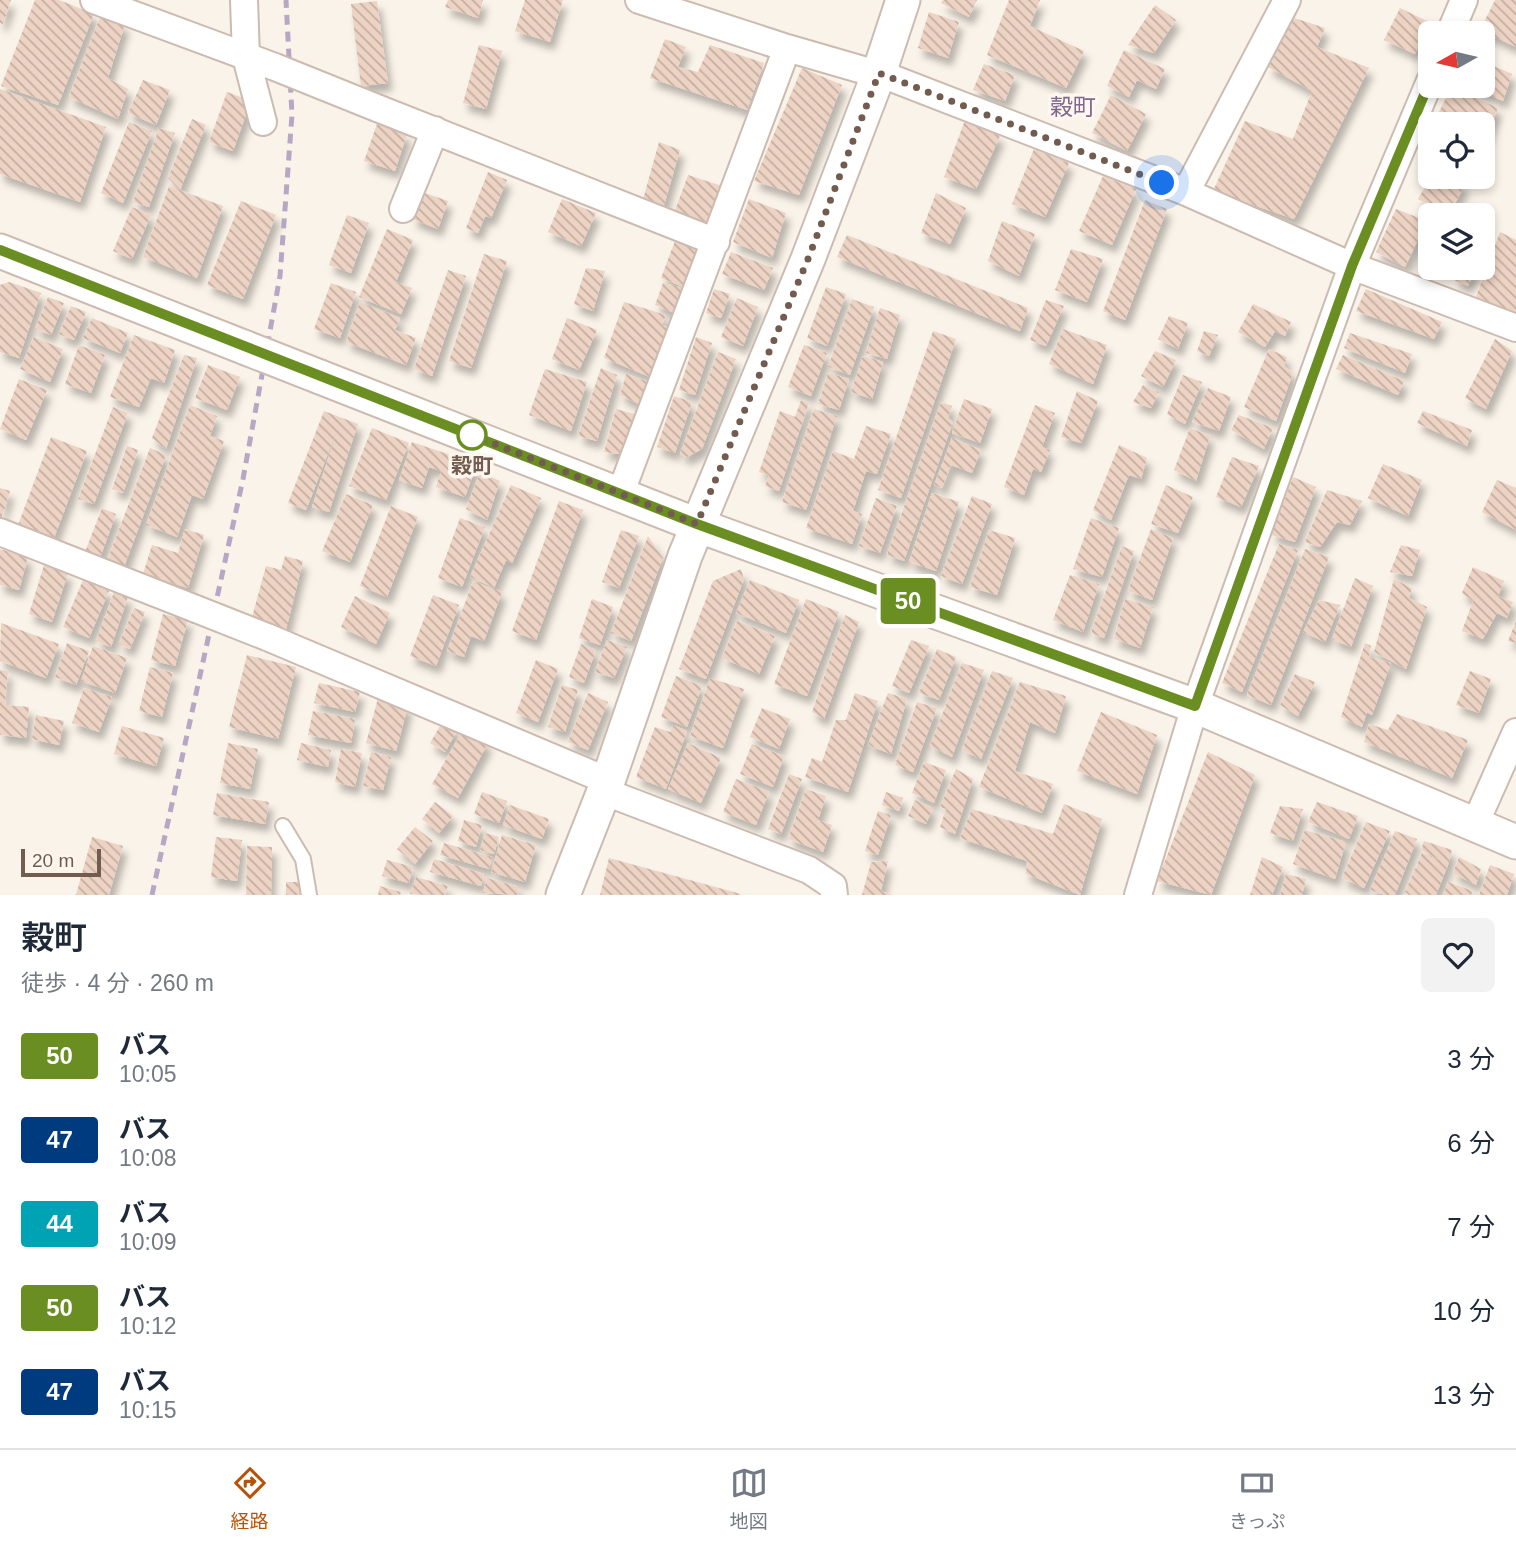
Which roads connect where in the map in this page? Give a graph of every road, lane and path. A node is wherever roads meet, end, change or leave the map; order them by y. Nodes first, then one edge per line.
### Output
1 (94, 0) edge
2 (244, 0) edge
3 (639, 0) edge
4 (903, 0) edge
5 (1287, 0) edge
6 (1464, 0) edge
7 (1455, 21) edge
8 (786, 48) junction
9 (246, 57) junction
10 (879, 73) junction
11 (1423, 98) edge
12 (262, 122) dead end
13 (435, 130) junction
14 (1186, 192) junction
15 (403, 209) dead end
16 (716, 242) junction
17 (0, 250) edge
18 (1352, 266) junction
19 (1516, 328) edge
20 (621, 492) junction
21 (697, 524) junction
22 (0, 532) edge
23 (1195, 706) junction
24 (1516, 733) edge
25 (605, 786) junction
26 (1475, 824) junction
27 (283, 825) dead end
28 (1516, 842) edge
29 (309, 895) edge
30 (563, 895) edge
31 (834, 895) edge
32 (1138, 895) edge

1 - 9 street
2 - 9 street
3 - 8 street
4 - 10 street
5 - 14 street
6 - 7 street
8 - 10 street
8 - 16 street
9 - 12 street
9 - 13 street, bridge
10 - 14 street
10 - 21 street
11 - 18 street
13 - 15 street
13 - 16 street
14 - 18 street
16 - 20 street
17 - 20 street, bridge
18 - 19 street
18 - 23 street
20 - 21 street
21 - 23 street
21 - 25 street
22 - 25 street, bridge
23 - 26 street
23 - 32 street
24 - 26 street
25 - 30 street
25 - 31 street
26 - 28 street
27 - 29 lane

